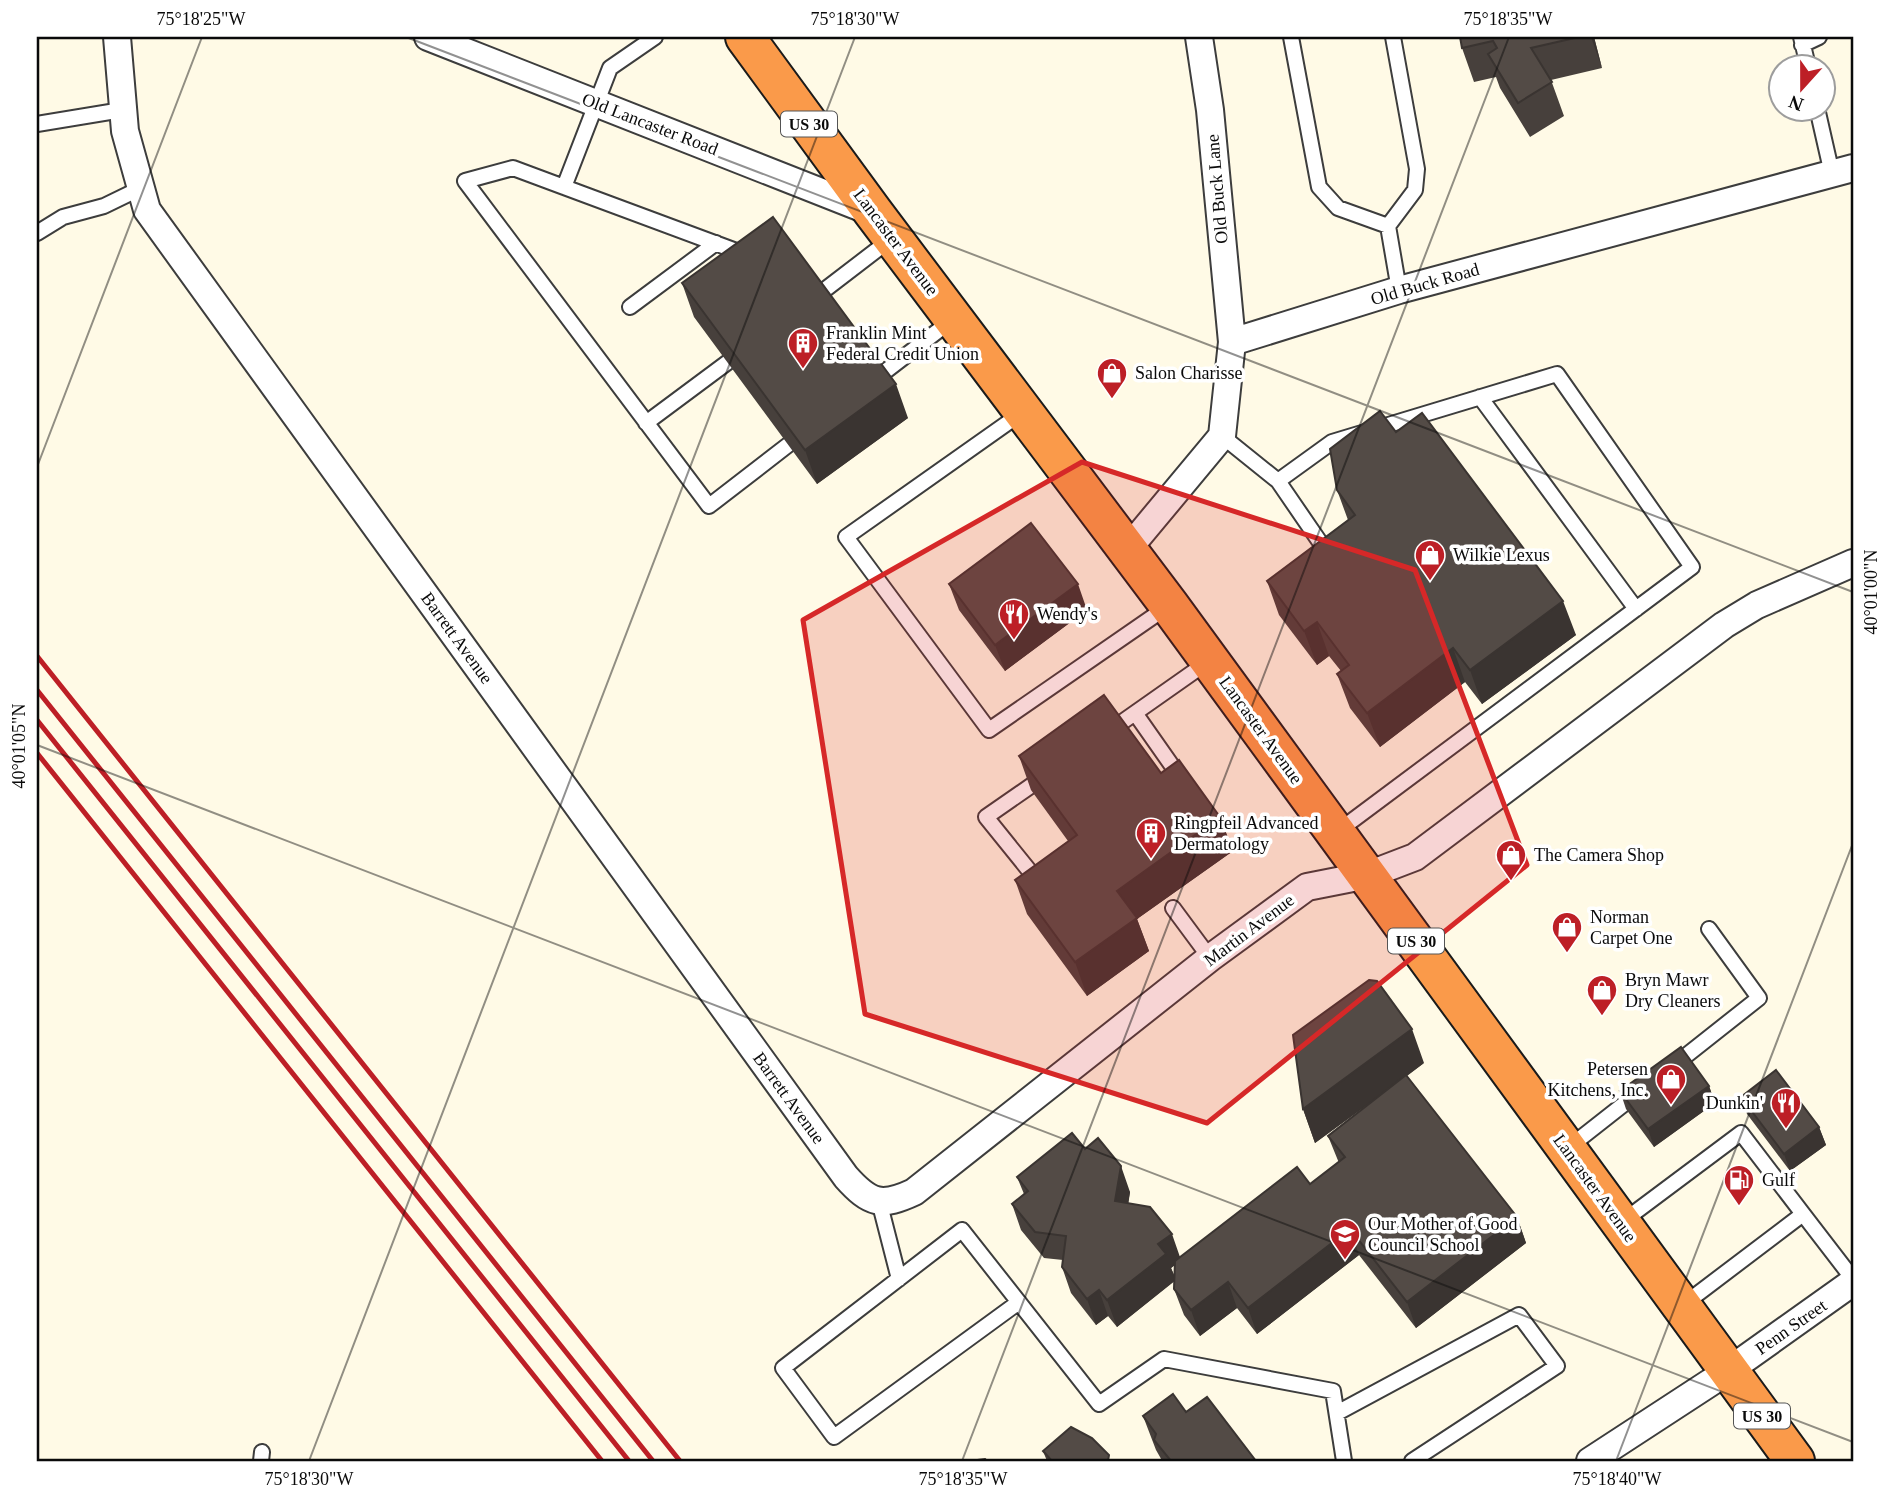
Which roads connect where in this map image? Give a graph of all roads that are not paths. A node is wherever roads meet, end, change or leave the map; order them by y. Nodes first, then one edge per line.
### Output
1 (117, 37) edge
2 (428, 37) edge
3 (655, 37) edge
4 (745, 37) edge
5 (1199, 37) edge
6 (1291, 37) edge
7 (1392, 37) edge
8 (1819, 37) edge
9 (1802, 41) edge
10 (597, 103) junction
11 (122, 110) junction
12 (1823, 122) edge
13 (37, 124) edge
14 (1843, 171) edge
15 (564, 187) junction
16 (141, 188) junction
17 (883, 225) junction
18 (1388, 226) junction
19 (37, 233) edge
20 (716, 243) junction
21 (739, 252) edge
22 (1399, 290) junction
23 (818, 295) edge
24 (630, 307) dead end
25 (954, 319) junction
26 (1232, 342) junction
27 (728, 362) edge
28 (878, 377) edge
29 (1480, 397) junction
30 (1024, 411) junction
31 (646, 423) junction
32 (1222, 436) junction
33 (788, 445) edge
34 (1278, 481) junction
35 (1128, 549) junction
36 (1326, 551) edge
37 (1853, 563) edge
38 (1170, 605) junction
39 (1636, 609) junction
40 (1210, 660) junction
41 (1135, 713) junction
42 (1100, 737) edge
43 (1055, 769) edge
44 (1186, 785) edge
45 (1337, 832) junction
46 (1368, 875) junction
47 (1045, 891) edge
48 (1172, 908) dead end
49 (1709, 929) dead end
50 (1210, 958) junction
51 (1567, 1149) junction
52 (879, 1201) junction
53 (1803, 1213) junction
54 (1621, 1223) junction
55 (899, 1279) junction
56 (1853, 1281) edge
57 (1019, 1302) junction
58 (1681, 1306) junction
59 (1728, 1371) junction
60 (1337, 1413) junction
61 (1345, 1461) edge
62 (1412, 1461) edge
63 (1590, 1461) edge
64 (1795, 1461) edge

1 - 11 street, Barrett Avenue
2 - 10 street, Old Lancaster Road
3 - 10 lane
4 - 17 highway, Lancaster Avenue / US 30
5 - 26 street, Old Buck Lane
6 - 18 lane
7 - 18 lane
8 - 9 lane
10 - 15 lane
10 - 17 street, Old Lancaster Road
11 - 13 lane
11 - 16 street, Barrett Avenue
12 - 14 lane
14 - 22 street, Old Buck Road
15 - 20 lane
15 - 31 lane
16 - 19 lane
16 - 52 street, Barrett Avenue
17 - 23 lane
17 - 25 highway, Lancaster Avenue / US 30
18 - 22 lane
20 - 21 lane
20 - 24 lane
22 - 26 street, Old Buck Road
25 - 28 lane
25 - 30 highway, Lancaster Avenue / US 30
26 - 32 street
27 - 31 lane
29 - 34 lane
29 - 39 lane
29 - 39 lane
30 - 35 highway, Lancaster Avenue / US 30
30 - 38 lane
31 - 33 lane
32 - 34 lane
32 - 35 street
34 - 36 lane
35 - 38 highway, Lancaster Avenue / US 30
37 - 46 street, Martin Avenue
38 - 40 highway, Lancaster Avenue / US 30
39 - 45 lane
40 - 41 lane
40 - 45 highway, Lancaster Avenue / US 30
41 - 42 lane
41 - 44 lane
43 - 47 lane
45 - 46 highway, Lancaster Avenue / US 30
46 - 50 street, Martin Avenue
46 - 51 highway, Lancaster Avenue / US 30
48 - 50 lane
49 - 51 lane
50 - 52 street, Martin Avenue
51 - 54 highway, Lancaster Avenue / US 30
52 - 55 lane
53 - 54 lane
53 - 56 lane
53 - 58 lane
54 - 58 highway, Lancaster Avenue / US 30
55 - 57 lane
55 - 57 lane
56 - 59 street, Penn Street
57 - 60 lane
58 - 59 highway, Lancaster Avenue / US 30
59 - 63 street, Penn Street
59 - 64 highway, Lancaster Avenue / US 30
60 - 61 lane
60 - 62 lane

